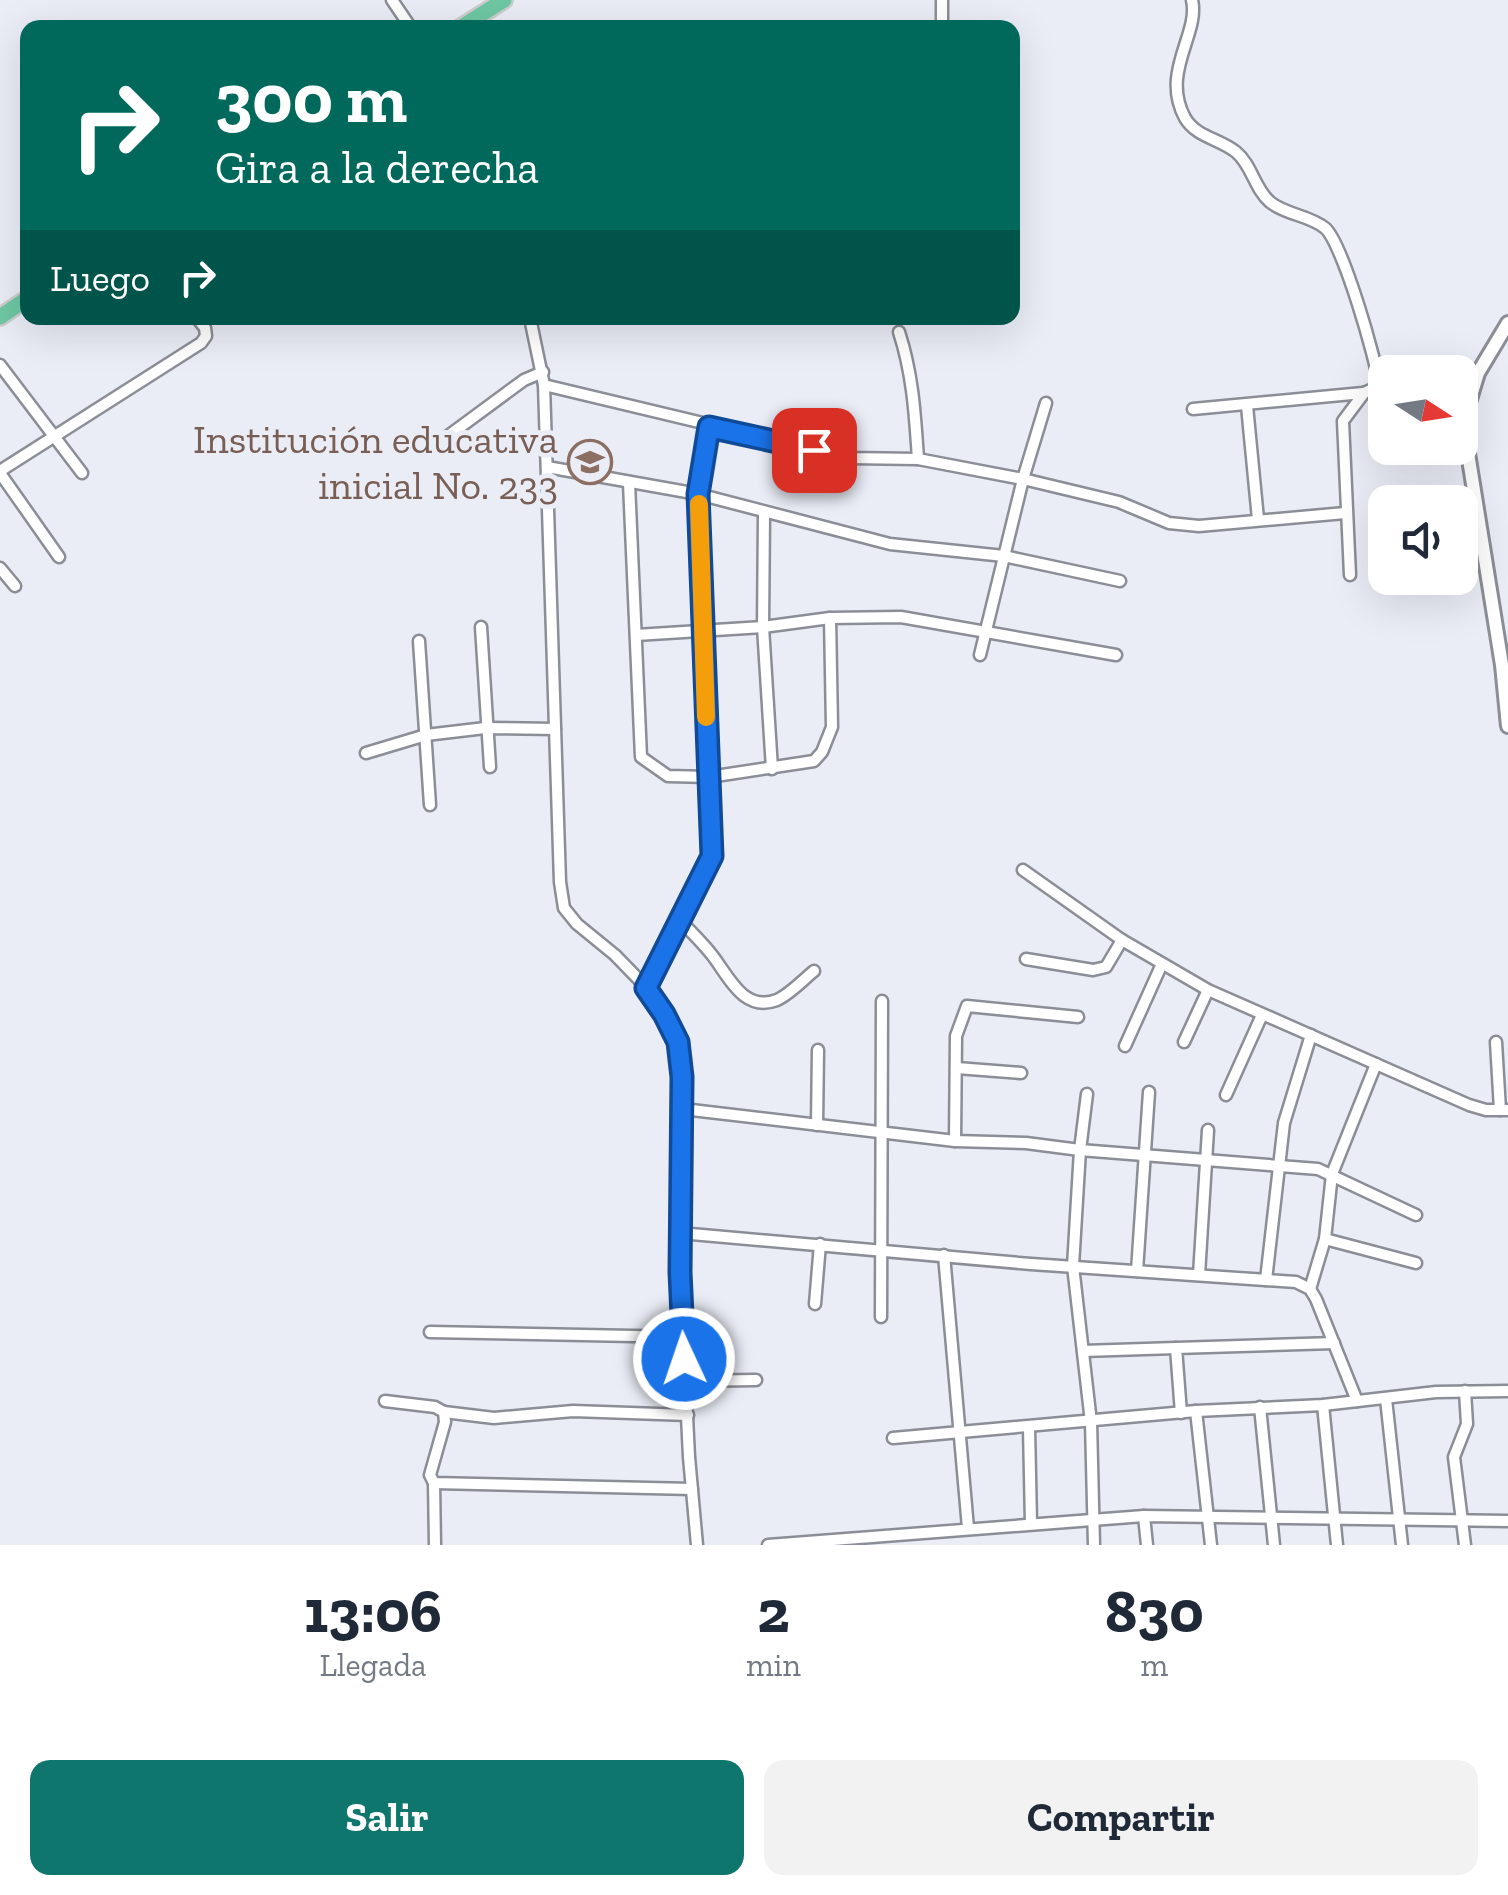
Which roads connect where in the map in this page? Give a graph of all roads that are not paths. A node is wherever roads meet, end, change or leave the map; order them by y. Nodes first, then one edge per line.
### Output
1 (504, 0) edge
2 (1192, 0) edge
3 (473, 20) edge
4 (1508, 323) edge
5 (202, 325) edge
6 (532, 325) edge
7 (899, 332) dead end
8 (1373, 355) edge
9 (0, 365) edge
10 (542, 372) junction
11 (1478, 373) edge
12 (544, 385) junction
13 (1368, 392) edge
14 (1364, 393) junction
15 (1046, 402) dead end
16 (1247, 406) junction
17 (1192, 409) dead end
18 (709, 427) junction
19 (448, 436) dead end
20 (55, 437) junction
21 (918, 460) junction
22 (1469, 465) edge
23 (547, 467) junction
24 (0, 472) edge
25 (82, 473) dead end
26 (1023, 479) junction
27 (629, 483) junction
28 (698, 494) junction
29 (1345, 513) junction
30 (764, 514) junction
31 (1258, 519) junction
32 (1004, 556) junction
33 (60, 557) dead end
34 (0, 568) edge
35 (1350, 575) dead end
36 (1120, 581) dead end
37 (14, 586) dead end
38 (830, 618) junction
39 (481, 626) dead end
40 (763, 627) junction
41 (703, 631) junction
42 (985, 632) junction
43 (636, 635) junction
44 (419, 640) dead end
45 (980, 655) dead end
46 (1116, 656) dead end
47 (1505, 665) edge
48 (1508, 726) edge
49 (485, 728) junction
50 (555, 728) junction
51 (426, 734) junction
52 (366, 752) dead end
53 (490, 768) dead end
54 (772, 768) junction
55 (709, 778) junction
56 (430, 805) dead end
57 (1023, 870) dead end
58 (680, 920) junction
59 (1122, 940) junction
60 (1026, 960) dead end
61 (1161, 966) junction
62 (814, 971) dead end
63 (646, 988) junction
64 (1208, 990) junction
65 (882, 1001) dead end
66 (1262, 1015) junction
67 (1078, 1017) dead end
68 (1310, 1035) junction
69 (1184, 1042) dead end
70 (1496, 1042) dead end
71 (1125, 1046) dead end
72 (818, 1050) dead end
73 (1376, 1064) junction
74 (956, 1068) junction
75 (1021, 1073) dead end
76 (1148, 1092) dead end
77 (1087, 1094) dead end
78 (1226, 1095) dead end
79 (684, 1109) junction
80 (1504, 1110) edge
81 (817, 1125) junction
82 (1208, 1130) dead end
83 (882, 1132) junction
84 (955, 1141) junction
85 (1080, 1150) junction
86 (1144, 1155) junction
87 (1206, 1160) junction
88 (1276, 1167) junction
89 (1332, 1174) junction
90 (1416, 1215) dead end
91 (680, 1233) junction
92 (1324, 1239) junction
93 (820, 1244) junction
94 (880, 1249) junction
95 (944, 1255) junction
96 (1416, 1263) dead end
97 (1073, 1266) junction
98 (1137, 1271) junction
99 (1199, 1275) junction
100 (1266, 1280) junction
101 (1310, 1289) junction
102 (814, 1304) dead end
103 (881, 1318) dead end
104 (430, 1332) dead end
105 (683, 1336) junction
106 (1334, 1343) junction
107 (1176, 1348) junction
108 (1083, 1351) junction
109 (756, 1380) dead end
110 (686, 1382) junction
111 (1508, 1391) edge
112 (1466, 1392) junction
113 (1386, 1399) junction
114 (385, 1401) dead end
115 (1357, 1402) junction
116 (1322, 1405) junction
117 (1260, 1407) junction
118 (1196, 1411) junction
119 (444, 1412) junction
120 (1182, 1412) junction
121 (688, 1415) junction
122 (1091, 1422) junction
123 (1029, 1427) junction
124 (959, 1432) junction
125 (892, 1438) dead end
126 (434, 1482) junction
127 (692, 1489) junction
128 (1144, 1516) junction
129 (1334, 1517) junction
130 (1207, 1518) junction
131 (1270, 1518) junction
132 (1094, 1519) junction
133 (1508, 1520) edge
134 (1462, 1521) junction
135 (1400, 1522) junction
136 (1031, 1524) junction
137 (968, 1528) junction
138 (898, 1540) edge
139 (435, 1545) edge
140 (697, 1545) edge
141 (768, 1545) edge
142 (1094, 1545) edge
143 (1147, 1545) edge
144 (1211, 1545) edge
145 (1274, 1545) edge
146 (1337, 1545) edge
147 (1402, 1545) edge
148 (1465, 1545) edge

1 - 3 main road
2 - 8 street
4 - 11 street
5 - 20 street
6 - 10 street
7 - 21 street
9 - 20 street
10 - 12 street
10 - 19 street
12 - 18 street
12 - 23 street
13 - 14 street
14 - 16 street
14 - 29 street
15 - 26 street
16 - 17 street
16 - 31 street
18 - 21 street
18 - 28 street
20 - 24 street
20 - 25 street
21 - 26 street
22 - 47 street
23 - 27 street
23 - 50 street
24 - 33 street
26 - 31 street
26 - 32 street
27 - 28 street
27 - 43 street
28 - 30 street
28 - 41 street
29 - 31 street
29 - 35 street
30 - 32 street
30 - 40 street
32 - 36 street
32 - 42 street
34 - 37 street
38 - 40 street
38 - 42 street
38 - 54 street
39 - 49 street
40 - 41 street
40 - 54 street
41 - 43 street
41 - 55 street
42 - 45 street
42 - 46 street
43 - 55 street
44 - 51 street
47 - 48 street
49 - 50 street
49 - 51 street
49 - 53 street
50 - 63 street
51 - 52 street
51 - 56 street
54 - 55 street
55 - 58 street
57 - 59 street
58 - 62 street
58 - 63 street
59 - 60 street
59 - 61 street
61 - 64 street
61 - 71 street
63 - 79 street
64 - 66 street
64 - 69 street
65 - 83 street
66 - 68 street
66 - 78 street
67 - 74 street
68 - 73 street
68 - 88 street
70 - 80 street
72 - 81 street
73 - 80 street
73 - 89 street
74 - 75 street
74 - 84 street
76 - 86 street
77 - 85 street
79 - 81 street
79 - 91 street
81 - 83 street
82 - 87 street
83 - 84 street
83 - 94 street
84 - 85 street
85 - 86 street
85 - 97 street
86 - 87 street
86 - 98 street
87 - 88 street
87 - 99 street
88 - 89 street
88 - 100 street
89 - 90 street
89 - 92 street
91 - 93 street
91 - 105 street
92 - 96 street
92 - 101 street
93 - 94 street
93 - 102 street
94 - 95 street
94 - 103 street
95 - 97 street
95 - 124 street
97 - 98 street
97 - 108 street
98 - 99 street
99 - 100 street
100 - 101 street
101 - 106 street
104 - 105 street
105 - 110 street
106 - 107 street
106 - 115 street
107 - 108 street
107 - 120 street
108 - 122 street
109 - 110 street
110 - 121 street
111 - 112 street
112 - 113 street
112 - 134 street
113 - 115 street
113 - 135 street
114 - 119 street
115 - 116 street
116 - 117 street
116 - 129 street
117 - 118 street
117 - 131 street
118 - 120 street
118 - 130 street
119 - 121 street
119 - 126 street
120 - 122 street
121 - 127 street
122 - 123 street
122 - 132 street
123 - 124 street
123 - 136 street
124 - 125 street
124 - 137 street
126 - 127 street
126 - 139 street
127 - 140 street
128 - 130 street
128 - 132 street
128 - 143 street
129 - 131 street
129 - 135 street
129 - 146 street
130 - 131 street
130 - 144 street
131 - 145 street
132 - 136 street
132 - 142 street
133 - 134 street
134 - 135 street
134 - 148 street
135 - 147 street
136 - 137 street
137 - 138 street
138 - 141 street

